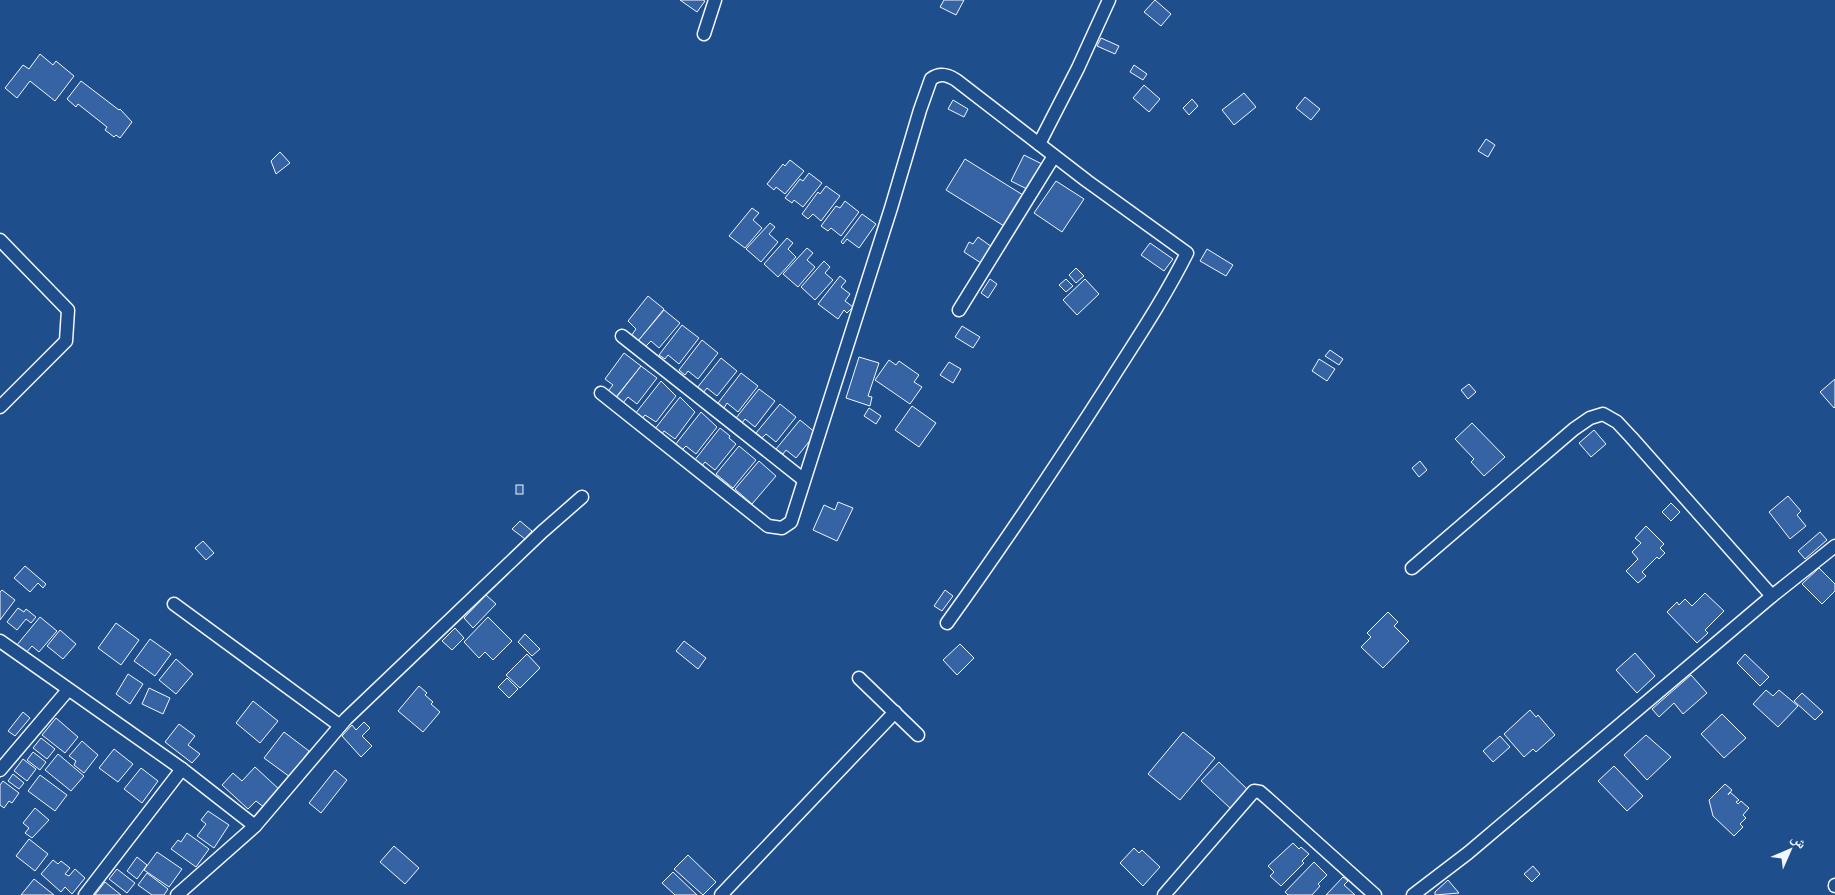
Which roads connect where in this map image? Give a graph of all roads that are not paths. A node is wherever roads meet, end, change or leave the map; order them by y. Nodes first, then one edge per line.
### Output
1 (715, 0) edge
2 (1109, 0) edge
3 (704, 34) dead end
4 (1039, 144) junction
5 (1054, 156) junction
6 (0, 240) edge
7 (959, 310) dead end
8 (622, 336) dead end
9 (601, 393) dead end
10 (3, 399) edge
11 (804, 480) junction
12 (582, 497) dead end
13 (1835, 546) edge
14 (1412, 568) dead end
15 (1772, 596) junction
16 (174, 604) dead end
17 (947, 624) dead end
18 (0, 641) edge
19 (859, 678) dead end
20 (68, 690) junction
21 (895, 712) junction
22 (339, 725) junction
23 (918, 735) dead end
24 (182, 769) junction
25 (0, 770) edge
26 (255, 826) junction
27 (85, 895) edge
28 (177, 895) edge
29 (721, 895) edge
30 (1164, 895) edge
31 (1374, 895) edge
32 (1413, 895) edge

1 - 3 street
2 - 4 street
4 - 5 street
4 - 11 street
5 - 7 street
5 - 17 street
6 - 10 street
8 - 11 street
9 - 11 street
12 - 22 street
13 - 15 street
14 - 15 street
15 - 32 street
16 - 22 street
18 - 20 street
19 - 21 street
20 - 24 street
20 - 25 street
21 - 23 street
21 - 29 street
22 - 26 street
24 - 26 street
24 - 27 street
26 - 28 street
30 - 31 street

